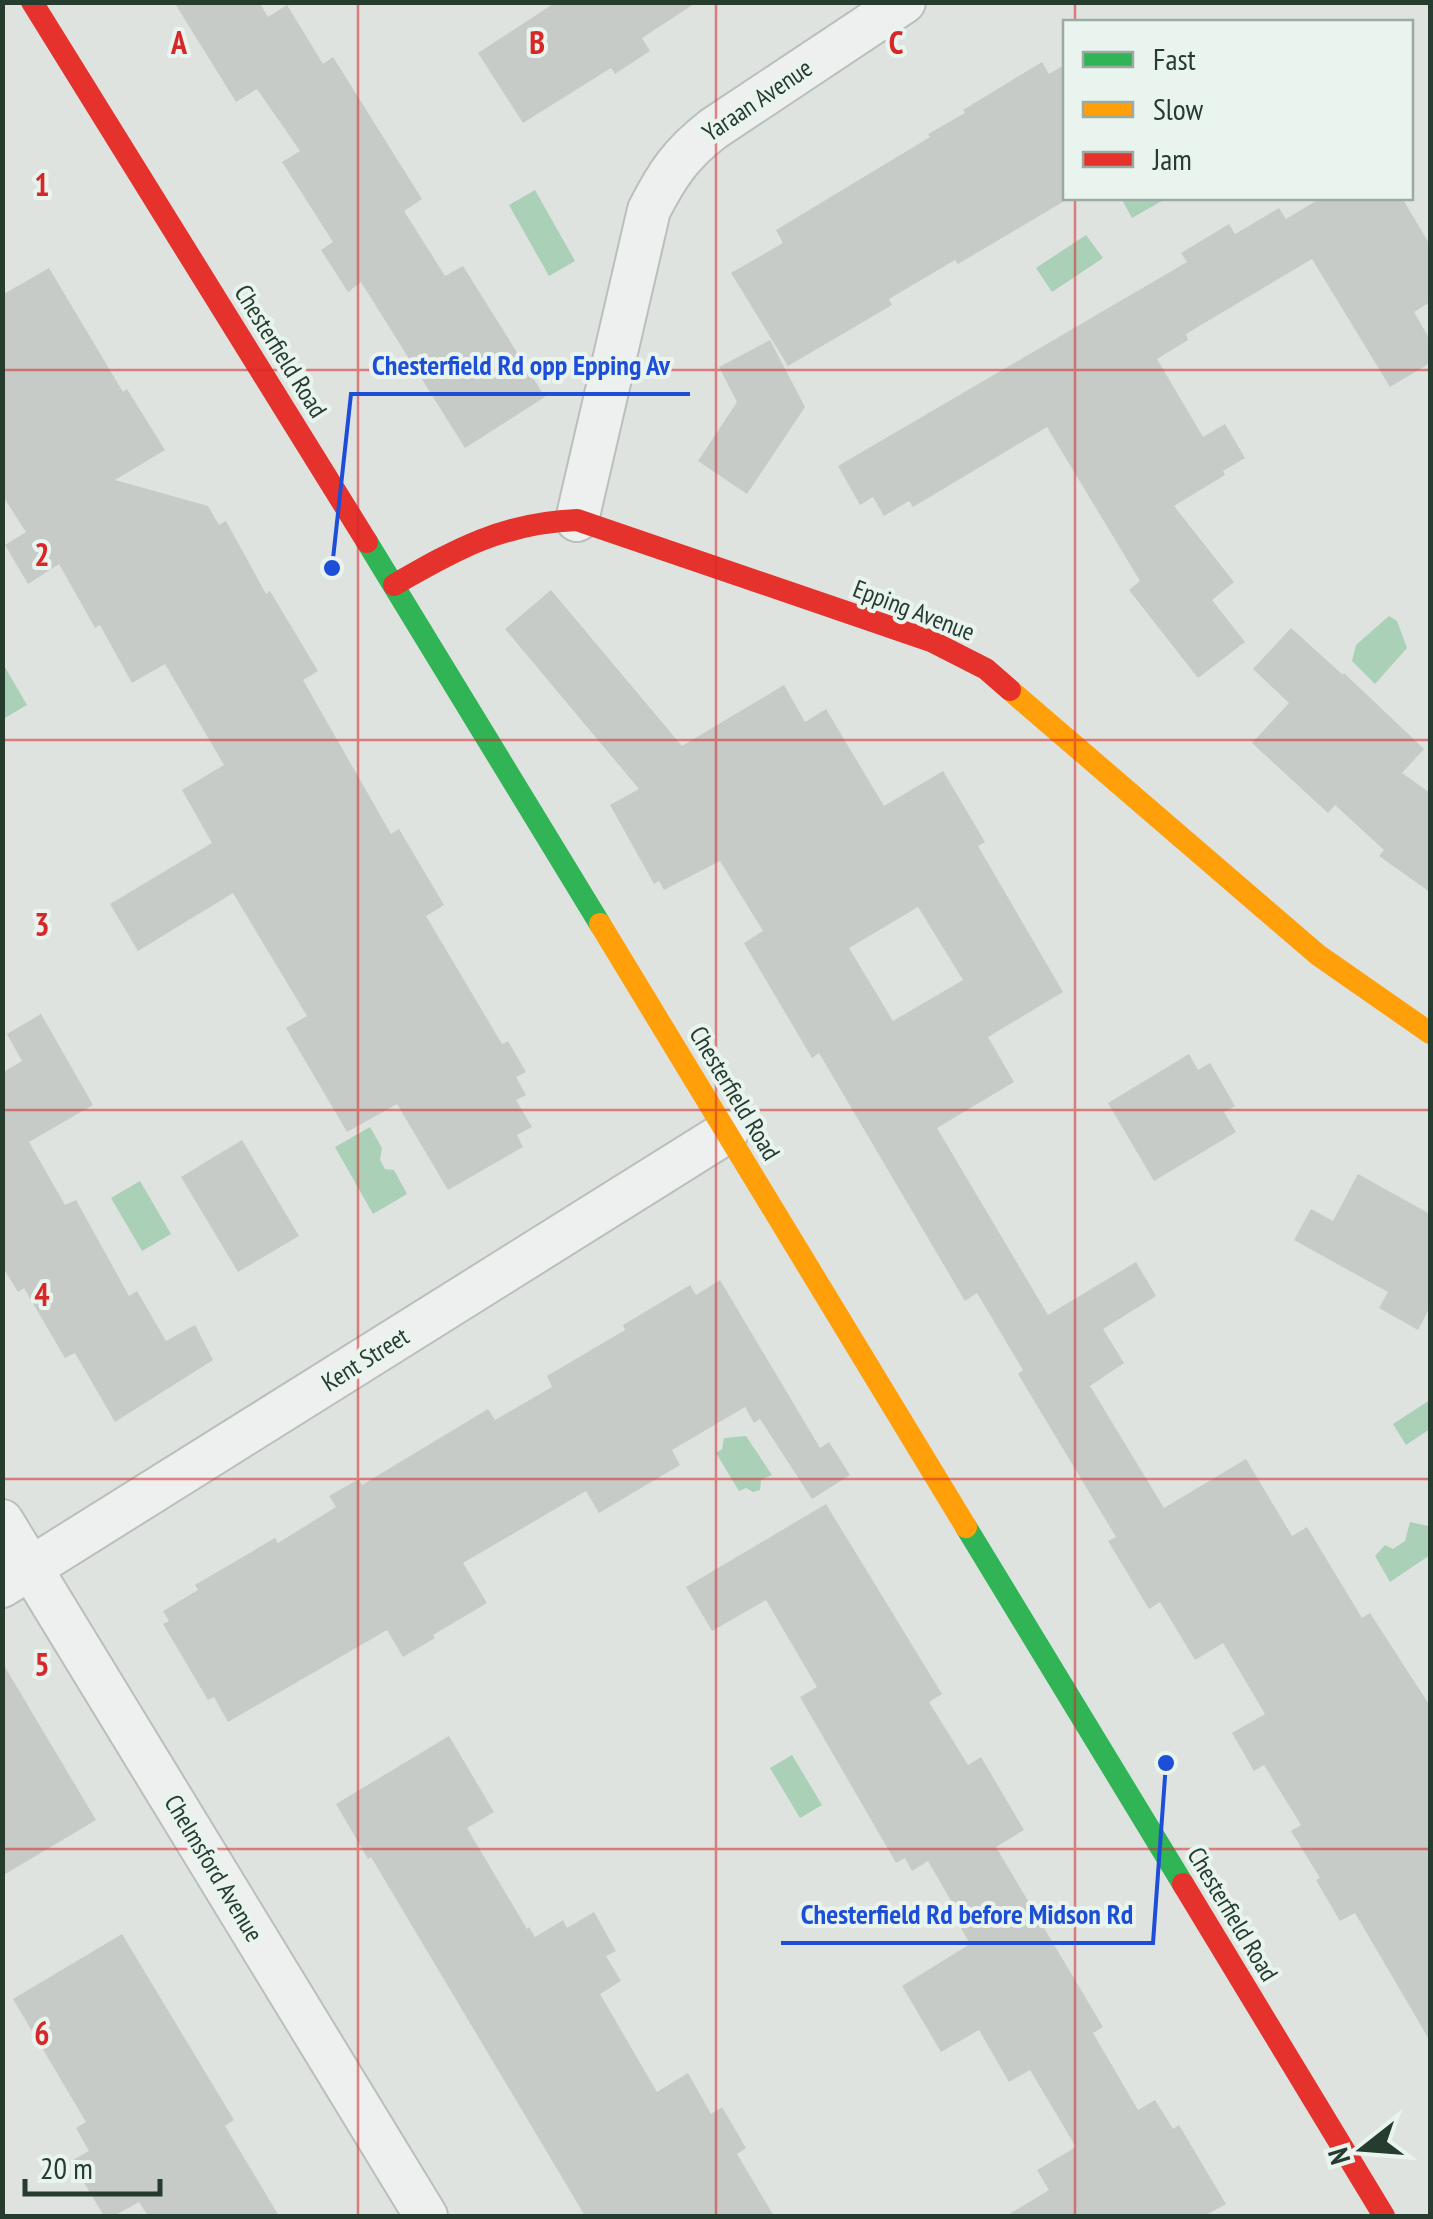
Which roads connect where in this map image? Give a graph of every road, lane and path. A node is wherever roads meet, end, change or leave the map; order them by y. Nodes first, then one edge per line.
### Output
1 (32, 2) edge
2 (904, 2) edge
3 (578, 520) junction
4 (394, 585) junction
5 (1430, 1033) edge
6 (727, 1132) junction
7 (2, 1520) edge
8 (17, 1577) edge
9 (426, 2216) edge
10 (1384, 2216) edge

1 - 4 street, Chesterfield Road
2 - 3 street, Yaraan Avenue
3 - 4 street, Epping Avenue
3 - 5 street, Epping Avenue
4 - 6 street, Chesterfield Road
6 - 8 street, Kent Street
6 - 10 street, Chesterfield Road
7 - 8 street, Chelmsford Avenue
8 - 9 street, Chelmsford Avenue

